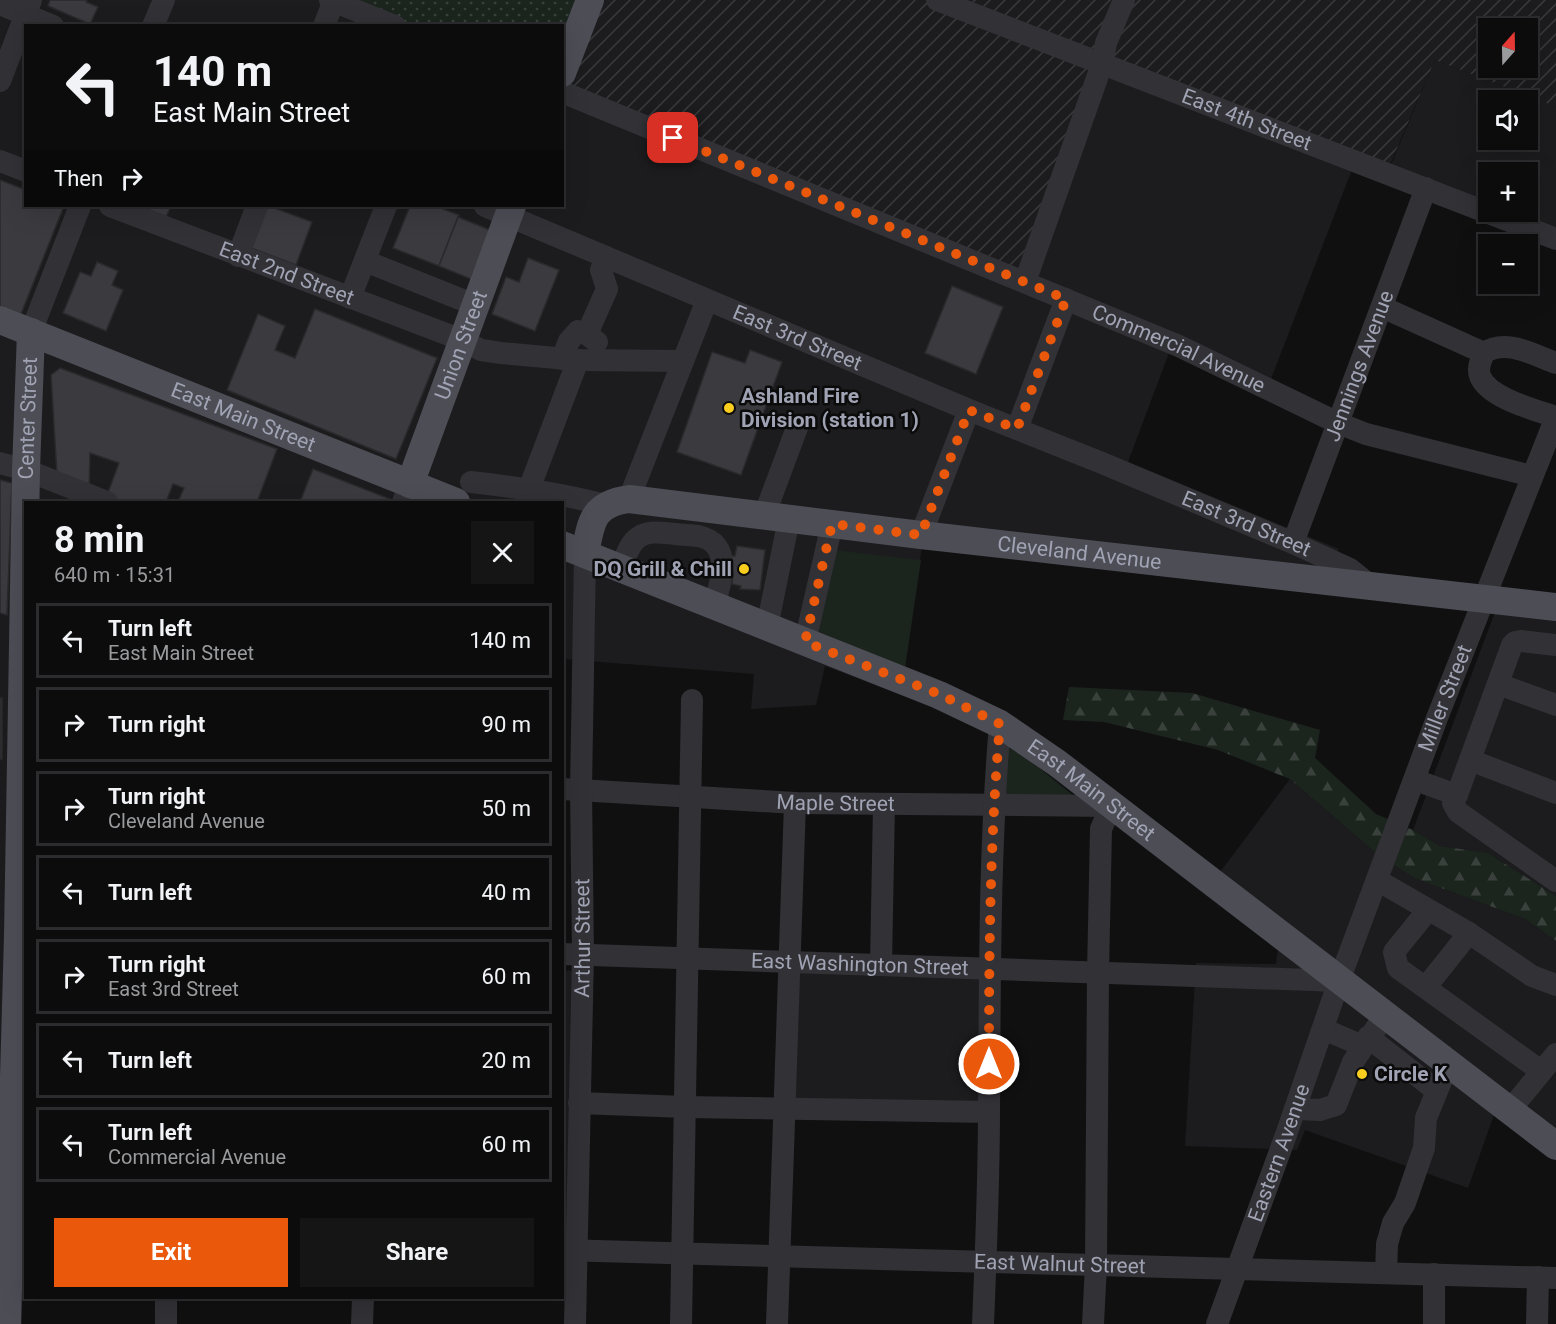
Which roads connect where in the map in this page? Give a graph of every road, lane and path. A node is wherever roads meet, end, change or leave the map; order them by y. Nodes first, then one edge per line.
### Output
1 (164, 0) edge
2 (333, 0) edge
3 (590, 0) edge
4 (937, 0) edge
5 (1124, 0) edge
6 (0, 4) edge
7 (28, 7) edge
8 (50, 24) edge
9 (154, 24) edge
10 (325, 24) edge
11 (390, 24) edge
12 (1102, 63) junction
13 (564, 68) edge
14 (0, 81) edge
15 (564, 93) edge
16 (0, 161) edge
17 (24, 170) edge
18 (1426, 188) junction
19 (80, 207) edge
20 (113, 207) edge
21 (256, 207) edge
22 (386, 207) edge
23 (502, 209) edge
24 (1556, 239) edge
25 (238, 256) junction
26 (606, 256) junction
27 (365, 261) junction
28 (1025, 282) junction
29 (350, 298) junction
30 (1066, 299) junction
31 (707, 300) junction
32 (475, 305) junction
33 (1382, 307) junction
34 (0, 320) edge
35 (31, 332) junction
36 (587, 334) junction
37 (462, 340) junction
38 (1484, 353) junction
39 (570, 359) junction
40 (601, 360) junction
41 (683, 361) junction
42 (1556, 363) edge
43 (969, 410) junction
44 (1556, 417) edge
45 (1338, 423) junction
46 (798, 425) dead end
47 (1017, 429) junction
48 (13, 467) edge
49 (1532, 476) junction
50 (529, 489) junction
51 (464, 492) edge
52 (406, 493) edge
53 (104, 501) edge
54 (617, 502) junction
55 (776, 517) junction
56 (832, 524) junction
57 (921, 535) junction
58 (1293, 543) junction
59 (574, 549) edge
60 (621, 569) junction
61 (1371, 586) junction
62 (1483, 600) junction
63 (714, 606) junction
64 (1556, 607) edge
65 (767, 627) junction
66 (805, 642) junction
67 (1556, 645) edge
68 (1498, 684) junction
69 (23, 692) edge
70 (692, 700) dead end
71 (1556, 705) edge
72 (1000, 724) junction
73 (1470, 760) junction
74 (23, 777) edge
75 (1415, 780) junction
76 (572, 789) edge
77 (1556, 793) edge
78 (1457, 795) junction
79 (691, 796) junction
80 (795, 803) junction
81 (884, 804) junction
82 (993, 806) junction
83 (1111, 806) junction
84 (1377, 880) junction
85 (1556, 881) edge
86 (1428, 910) junction
87 (1469, 933) junction
88 (15, 935) edge
89 (573, 954) edge
90 (687, 958) junction
91 (790, 962) junction
92 (881, 965) junction
93 (989, 969) junction
94 (1098, 972) junction
95 (1339, 981) junction
96 (1556, 986) edge
97 (1426, 987) junction
98 (1323, 1029) junction
99 (1372, 1033) junction
100 (1549, 1062) edge
101 (1448, 1064) junction
102 (20, 1088) edge
103 (1437, 1091) junction
104 (579, 1103) junction
105 (685, 1107) junction
106 (784, 1109) junction
107 (1296, 1109) junction
108 (1510, 1110) junction
109 (989, 1112) junction
110 (1556, 1146) edge
111 (19, 1165) edge
112 (11, 1234) edge
113 (570, 1250) edge
114 (682, 1253) junction
115 (779, 1256) junction
116 (986, 1262) junction
117 (1096, 1265) junction
118 (1238, 1269) junction
119 (1386, 1273) junction
120 (1434, 1274) junction
121 (1547, 1278) edge
122 (166, 1299) edge
123 (363, 1299) edge
124 (7, 1324) edge
125 (165, 1324) edge
126 (362, 1324) edge
127 (575, 1324) edge
128 (681, 1324) edge
129 (777, 1324) edge
130 (984, 1324) edge
131 (1093, 1324) edge
132 (1217, 1324) edge
133 (1434, 1324) edge
134 (1536, 1324) edge

1 - 9 street
2 - 10 street
2 - 11 street
3 - 13 main road
4 - 12 street, East 4th Street
5 - 12 street
6 - 7 street
7 - 8 street
7 - 14 street
12 - 18 street, East 4th Street
12 - 28 street
15 - 28 street, Commercial Avenue
16 - 17 street
18 - 24 street, East 4th Street
18 - 33 street, Jennings Avenue
19 - 35 street, Center Street
20 - 25 street, East 2nd Street
21 - 25 street
22 - 27 street
23 - 26 street, East 3rd Street
23 - 32 main road, Union Street
25 - 29 street, East 2nd Street
26 - 31 street, East 3rd Street
26 - 36 street
27 - 29 street
27 - 32 street
28 - 30 street, Commercial Avenue
29 - 37 street, East 2nd Street
30 - 45 street, Commercial Avenue
30 - 47 street
31 - 41 street
31 - 43 street, East 3rd Street
32 - 37 main road, Union Street
33 - 38 street
33 - 45 street, Jennings Avenue
34 - 35 main road, East Main Street
35 - 48 main road, Center Street
35 - 52 main road, East Main Street
36 - 39 street
36 - 40 street
37 - 39 street, East 2nd Street
37 - 52 main road, Union Street
38 - 42 street
38 - 44 street
39 - 40 street, East 2nd Street
39 - 50 street
40 - 41 street, East 2nd Street
41 - 54 street
43 - 47 street, East 3rd Street
43 - 57 street
44 - 49 street, Miller Street
45 - 49 street, Commercial Avenue
45 - 58 street, Jennings Avenue
46 - 55 street
47 - 58 street, East 3rd Street
48 - 53 street
48 - 69 main road, Center Street
49 - 62 street, Miller Street
50 - 51 street, Cleveland Avenue
50 - 54 street, Cleveland Avenue
51 - 52 main road, East Main Street
54 - 55 main road, Cleveland Avenue
54 - 59 main road
55 - 56 main road, Cleveland Avenue
55 - 65 street
56 - 57 main road, Cleveland Avenue
56 - 66 street
57 - 61 main road, Cleveland Avenue
58 - 61 street, East 3rd Street
59 - 60 main road, East Main Street
59 - 76 street, Arthur Street
60 - 63 main road, East Main Street
60 - 63 street
61 - 62 main road, Cleveland Avenue
62 - 64 main road, Cleveland Avenue
62 - 75 street, Miller Street
63 - 65 main road, East Main Street
65 - 66 main road, East Main Street
66 - 72 main road, East Main Street
67 - 68 street
68 - 71 street
68 - 73 street
69 - 74 main road, Center Street
70 - 79 street
72 - 82 street
72 - 83 main road, East Main Street
73 - 77 street
73 - 78 street
74 - 88 main road, Center Street
75 - 78 street
75 - 84 street, Miller Street
76 - 79 street, Maple Street
76 - 89 street, Arthur Street
78 - 85 street
79 - 80 street, Maple Street
79 - 90 street
80 - 81 street, Maple Street
80 - 91 street
81 - 82 street, Maple Street
81 - 92 street
82 - 83 street, Maple Street
82 - 93 street
83 - 94 street
83 - 95 main road, East Main Street
84 - 86 street
84 - 95 street, Miller Street
86 - 87 street
86 - 97 street
87 - 96 street
87 - 97 street
88 - 102 main road, Center Street
89 - 90 street, East Washington Street
89 - 104 street, Arthur Street
90 - 91 street, East Washington Street
90 - 105 street
91 - 92 street, East Washington Street
91 - 106 street
92 - 93 street, East Washington Street
93 - 94 street, East Washington Street
93 - 109 street
94 - 95 street, East Washington Street
94 - 117 street
95 - 98 street, Eastern Avenue
95 - 99 main road, East Main Street
97 - 100 street
98 - 99 street
98 - 107 street, Eastern Avenue
99 - 101 main road, East Main Street
99 - 103 street
99 - 107 street
100 - 108 street
101 - 103 street
101 - 108 main road, East Main Street
102 - 111 main road, Center Street
103 - 119 street
104 - 105 street
104 - 113 street, Arthur Street
105 - 106 street
105 - 114 street
106 - 109 street
106 - 115 street
107 - 118 street, Eastern Avenue
108 - 110 main road, East Main Street
109 - 116 street
111 - 112 main road, Center Street
112 - 124 main road, Center Street
113 - 114 street, East Walnut Street
113 - 127 street, Arthur Street
114 - 115 street, East Walnut Street
114 - 128 street
115 - 116 street, East Walnut Street
115 - 129 street
116 - 117 street, East Walnut Street
116 - 130 street
117 - 118 street, East Walnut Street
117 - 131 street
118 - 119 street, East Walnut Street
118 - 132 street, Eastern Avenue
119 - 120 street, East Walnut Street
120 - 121 street, East Walnut Street
120 - 133 street
121 - 134 street
122 - 125 street
123 - 126 street

